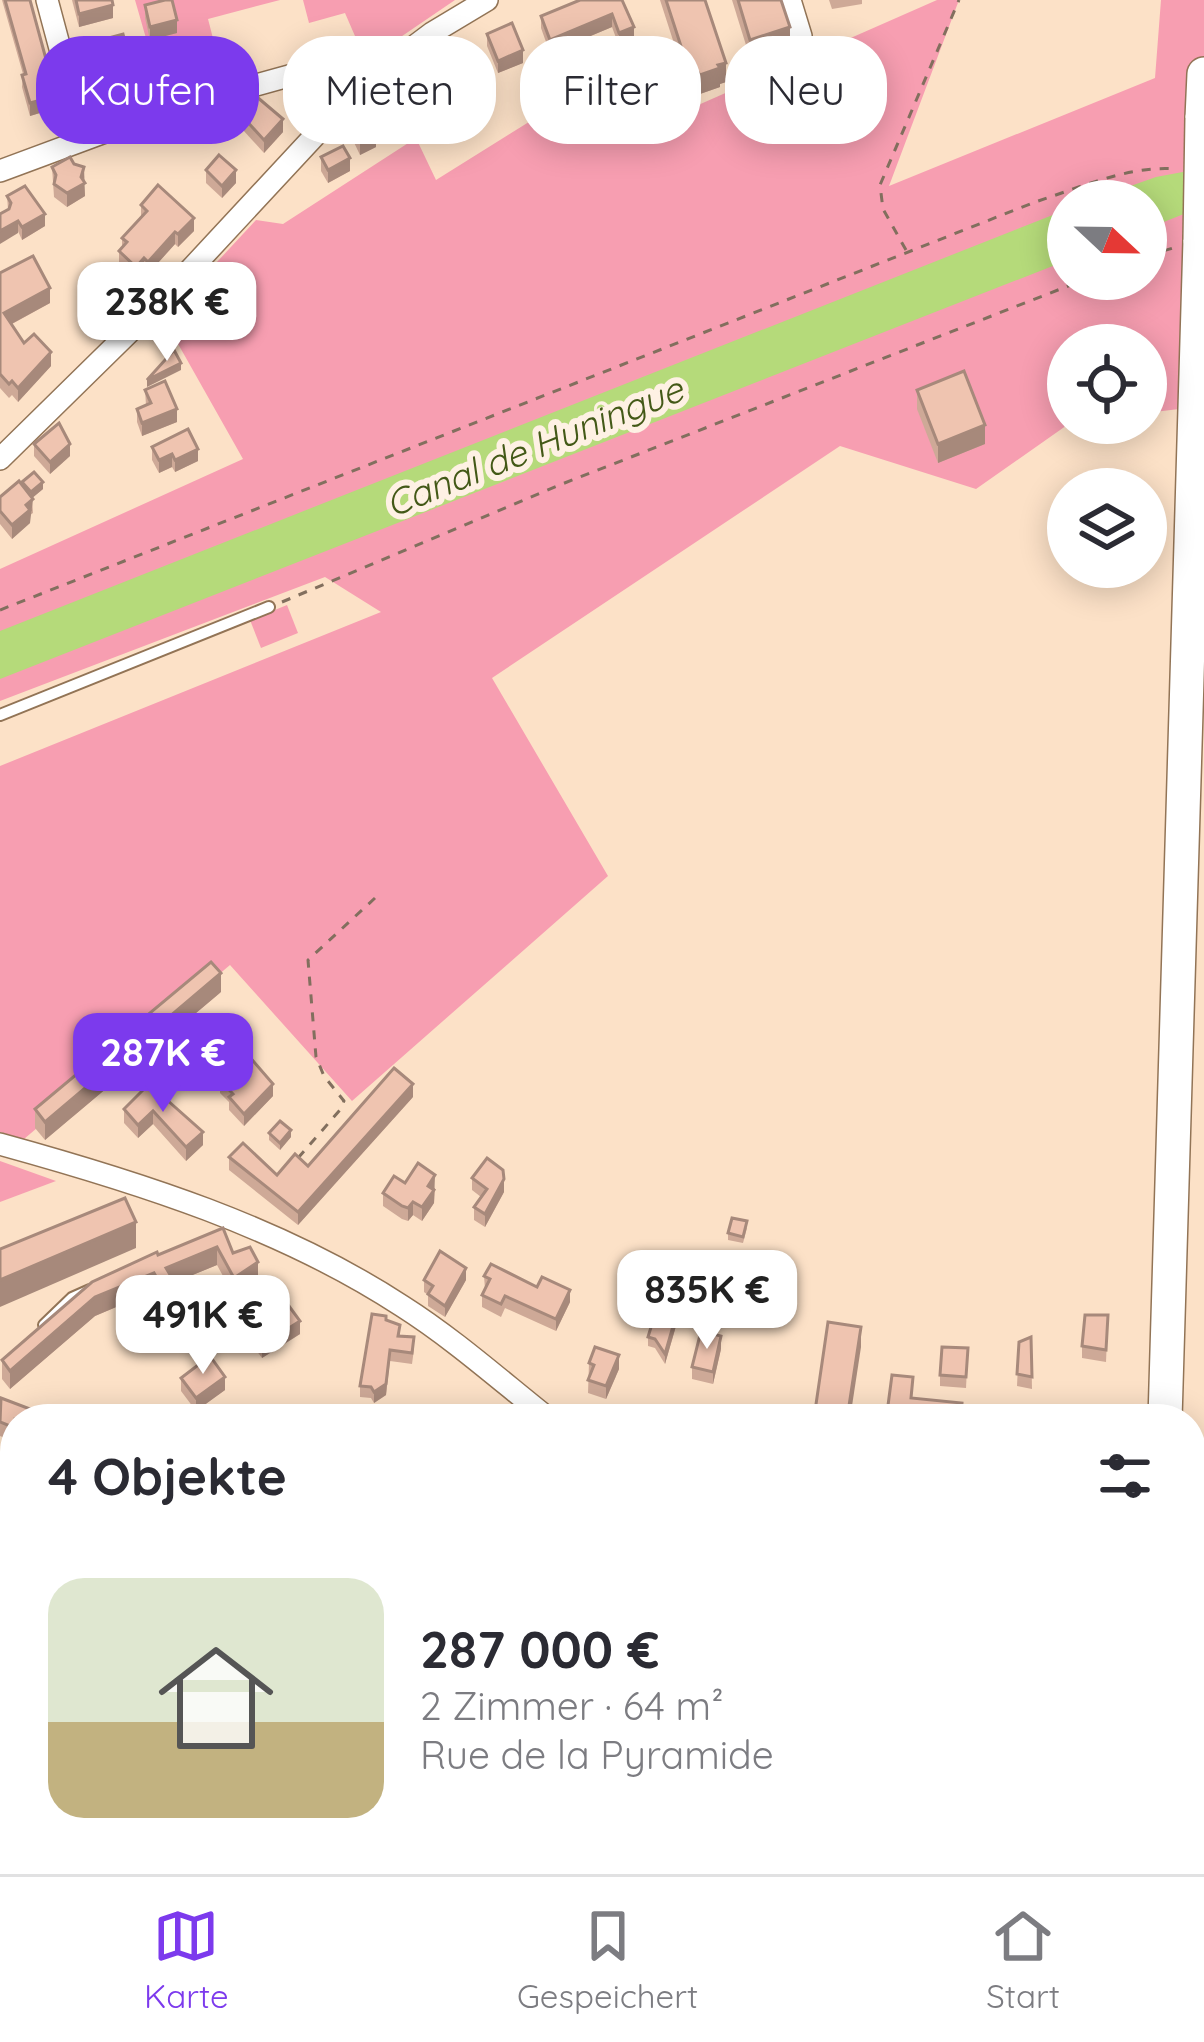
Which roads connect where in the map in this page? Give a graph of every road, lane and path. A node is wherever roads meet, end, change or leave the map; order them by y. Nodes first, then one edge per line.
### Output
1 (47, 0) edge
2 (487, 0) edge
3 (790, 0) edge
4 (959, 0) edge
5 (57, 36) edge
6 (428, 36) edge
7 (801, 36) dead end
8 (1204, 74) edge
9 (1202, 118) edge
10 (69, 144) edge
11 (307, 144) edge
12 (1186, 170) dead end
13 (0, 171) edge
14 (906, 252) junction
15 (1047, 294) edge
16 (0, 459) edge
17 (269, 607) joint
18 (0, 610) edge
19 (0, 715) edge
20 (375, 898) dead end
21 (0, 1144) edge
22 (286, 1171) edge
23 (143, 1189) junction
24 (119, 1210) edge
25 (93, 1288) edge
26 (29, 1340) edge
27 (530, 1404) edge
28 (1165, 1404) edge

1 - 5 street
2 - 6 street
3 - 7 street
4 - 14 path
8 - 9 main road
9 - 28 main road, bridge
10 - 13 street
11 - 16 street
12 - 14 path
14 - 18 path
15 - 17 path
17 - 19 lane
20 - 22 path
21 - 23 street
23 - 24 street
23 - 27 street
25 - 26 lane

